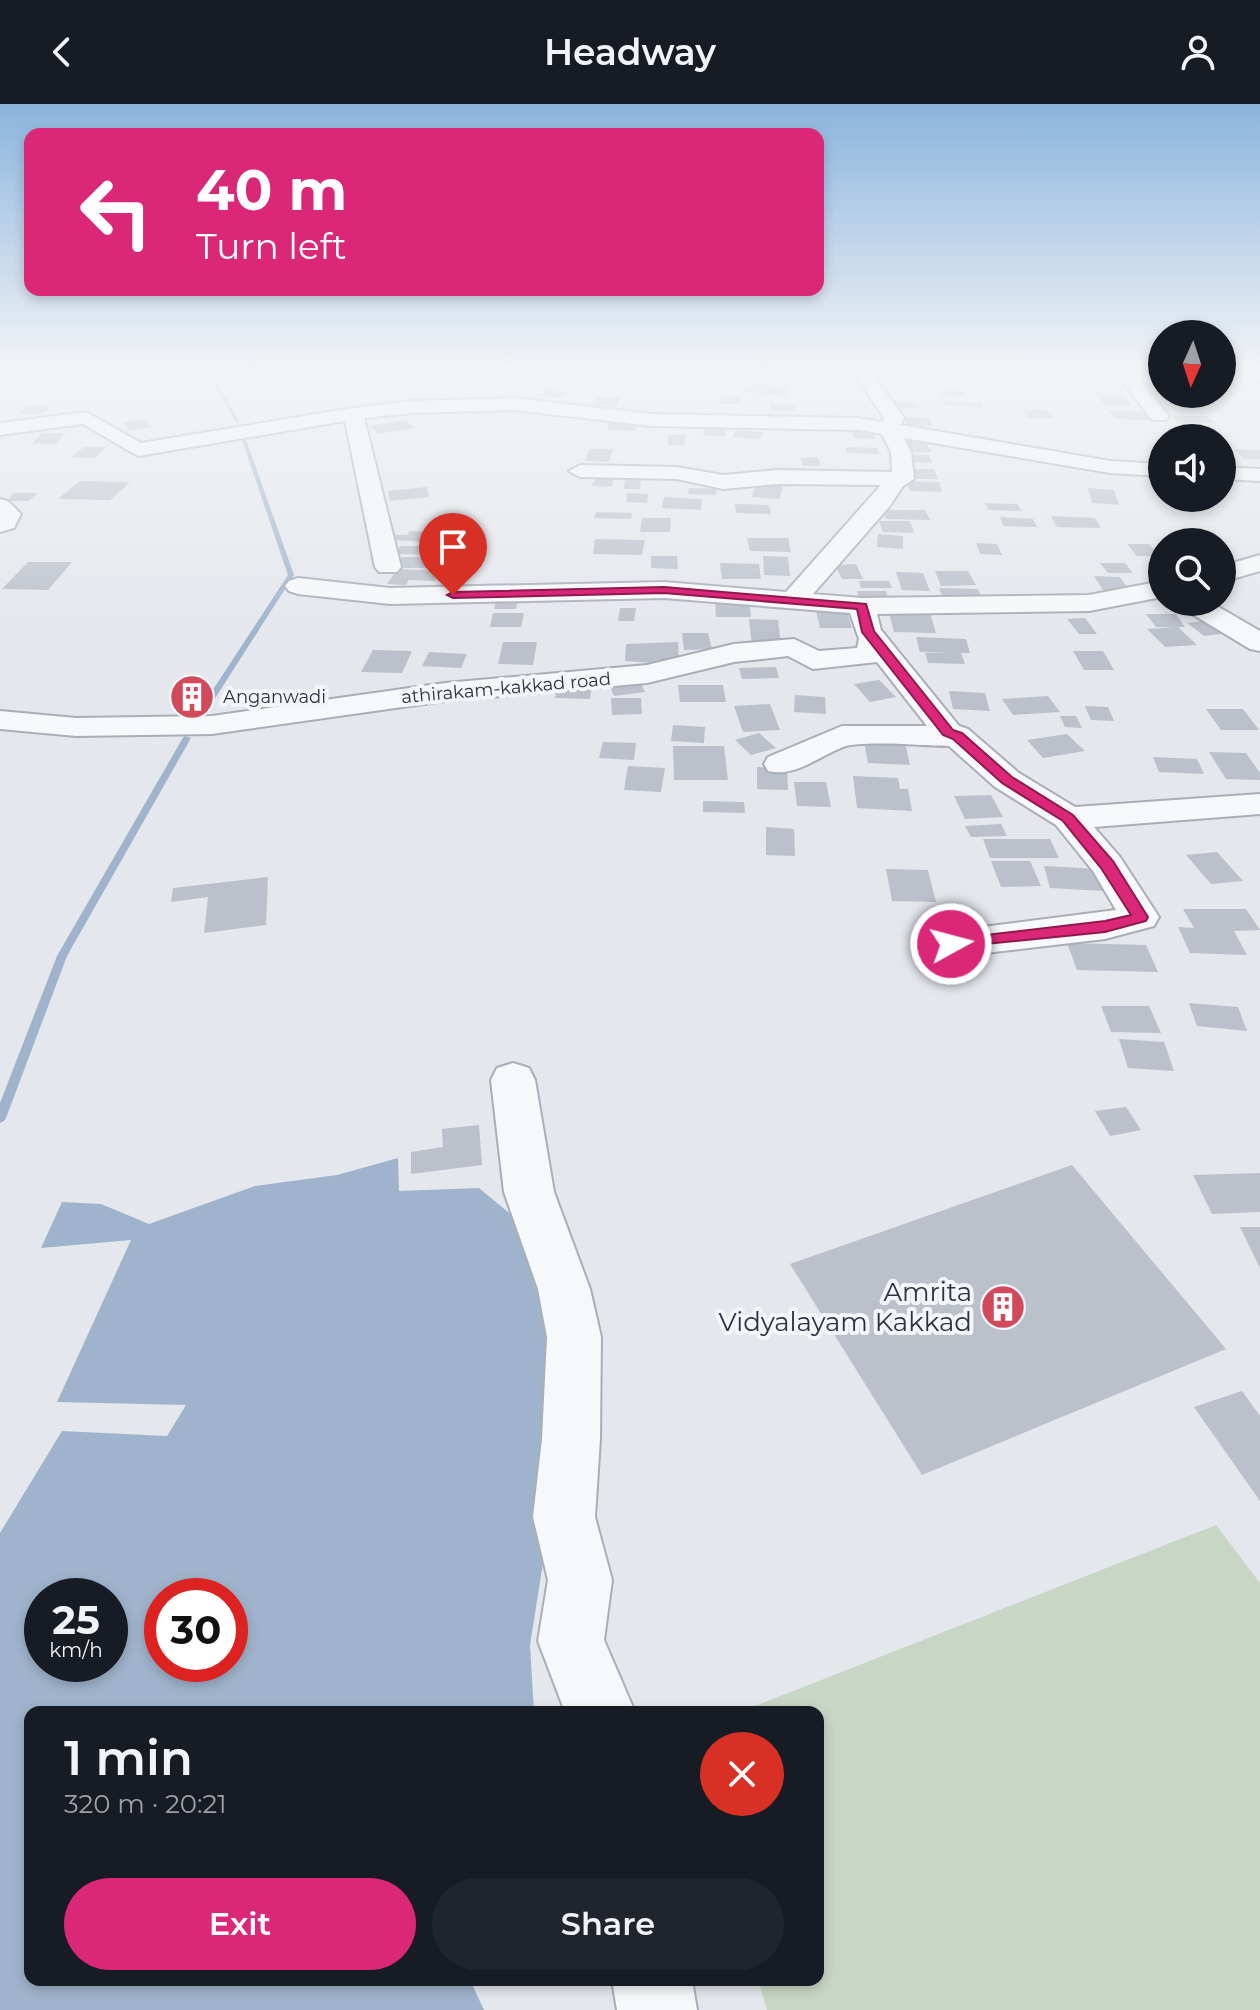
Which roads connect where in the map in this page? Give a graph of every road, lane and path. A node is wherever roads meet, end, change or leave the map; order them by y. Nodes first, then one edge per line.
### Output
1 (365, 458) edge
2 (901, 458) edge
3 (1058, 458) edge
4 (1148, 469) edge
5 (580, 471) dead end
6 (1236, 474) edge
7 (1260, 475) edge
8 (896, 479) junction
9 (0, 506) edge
10 (0, 525) edge
11 (1260, 563) edge
12 (388, 567) dead end
13 (1236, 570) edge
14 (298, 586) dead end
15 (1148, 592) edge
16 (794, 599) junction
17 (862, 606) junction
18 (1215, 616) edge
19 (873, 638) junction
20 (1260, 643) edge
21 (0, 720) edge
22 (957, 736) junction
23 (780, 764) dead end
24 (1260, 804) edge
25 (1068, 818) junction
26 (951, 944) dead end
27 (513, 1080) dead end
28 (598, 1706) edge
29 (653, 1986) edge
30 (657, 2010) edge

1 - 12 street
2 - 8 street
3 - 4 street
5 - 8 street
6 - 7 street
8 - 16 street
9 - 10 street
11 - 13 street
14 - 16 street
15 - 17 street
16 - 17 street
17 - 19 street
18 - 20 street
19 - 21 street, athirakam-kakkad road
19 - 22 street
22 - 23 street
22 - 25 street
24 - 25 street
25 - 26 street
27 - 28 street
29 - 30 street

